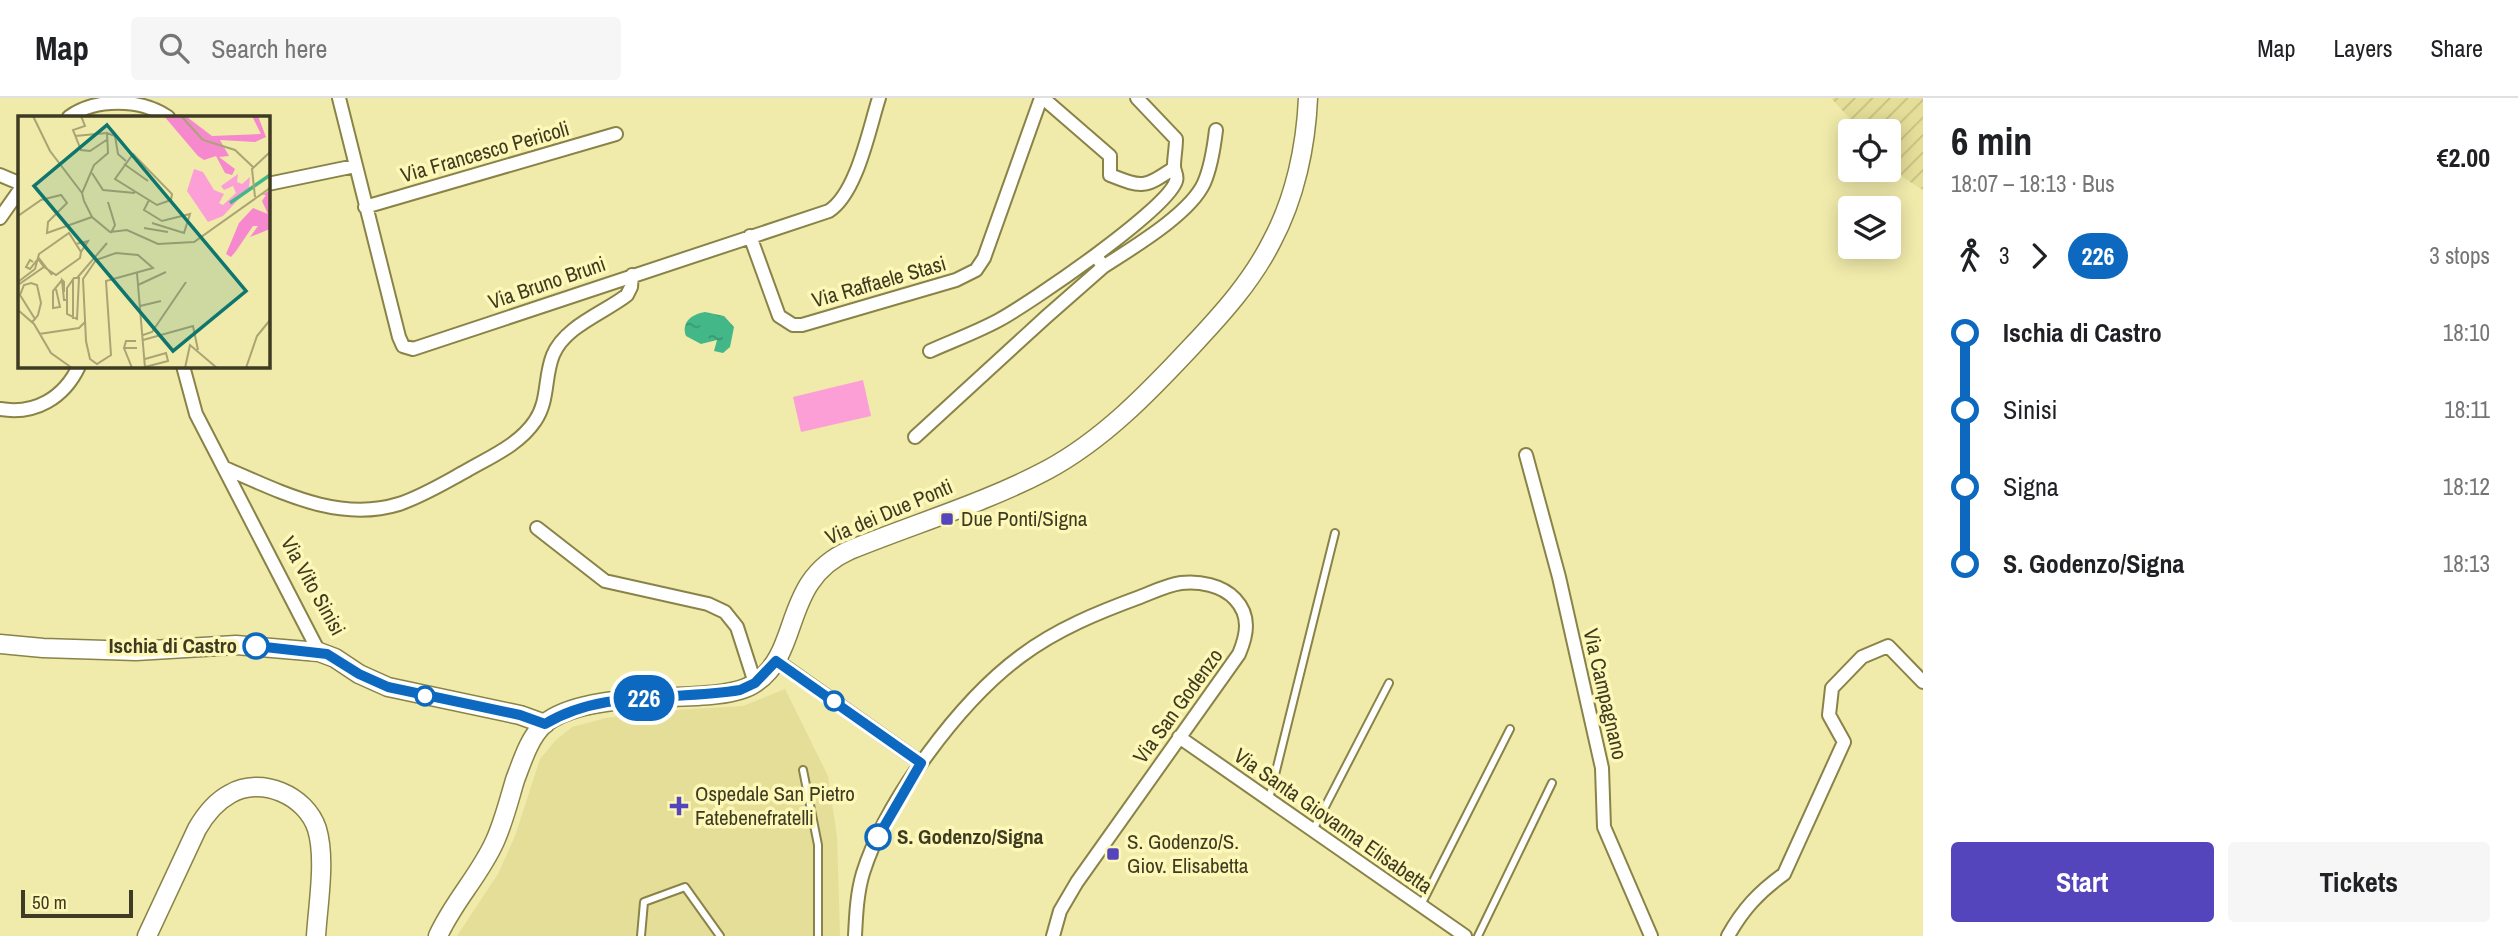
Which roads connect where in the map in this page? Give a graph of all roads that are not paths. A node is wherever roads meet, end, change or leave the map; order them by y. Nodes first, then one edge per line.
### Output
1 (339, 98) edge
2 (879, 98) edge
3 (1042, 98) edge
4 (1137, 98) edge
5 (1308, 98) edge
6 (70, 116) edge
7 (166, 116) edge
8 (1216, 130) dead end
9 (616, 134) dead end
10 (355, 166) junction
11 (1174, 168) junction
12 (0, 174) edge
13 (18, 183) edge
14 (270, 184) edge
15 (18, 192) edge
16 (365, 207) junction
17 (0, 218) edge
18 (750, 236) junction
19 (1096, 255) junction
20 (1103, 267) junction
21 (632, 275) junction
22 (930, 351) dead end
23 (78, 368) edge
24 (184, 368) edge
25 (0, 409) edge
26 (915, 437) dead end
27 (1526, 455) dead end
28 (225, 468) junction
29 (537, 528) dead end
30 (1335, 533) dead end
31 (0, 644) edge
32 (319, 652) junction
33 (776, 661) junction
34 (1390, 682) dead end
35 (1923, 682) edge
36 (755, 683) junction
37 (545, 724) junction
38 (1510, 729) dead end
39 (1180, 737) junction
40 (921, 763) junction
41 (803, 769) dead end
42 (1552, 783) dead end
43 (1269, 800) junction
44 (1313, 830) junction
45 (1421, 905) junction
46 (147, 936) edge
47 (316, 936) edge
48 (438, 936) edge
49 (641, 936) edge
50 (720, 936) edge
51 (818, 936) edge
52 (855, 936) edge
53 (1053, 936) edge
54 (1465, 936) edge
55 (1478, 936) edge
56 (1651, 936) edge
57 (1728, 936) edge

1 - 10 street, Via Bruno Bruni
2 - 18 street, Via Bruno Bruni
3 - 11 street
3 - 18 street, Via Raffaele Stasi
4 - 11 street
5 - 33 street, Via dei Due Ponti
6 - 7 street
8 - 20 street
9 - 16 street, Via Francesco Pericoli
10 - 14 street
10 - 16 street, Via Bruno Bruni
11 - 19 street
12 - 13 street
15 - 17 street
16 - 21 street, Via Bruno Bruni
18 - 21 street, Via Bruno Bruni
19 - 20 street
19 - 22 street
20 - 26 street
21 - 28 street
23 - 25 street
24 - 28 street, Via Vito Sinisi
27 - 56 street, Via Campagnano
28 - 32 street, Via Vito Sinisi
29 - 36 street
30 - 43 lane
31 - 32 street
32 - 37 street, Via Vito Sinisi
33 - 36 street, Via dei Due Ponti
33 - 40 street
34 - 44 lane
35 - 57 street
36 - 37 street, Via dei Due Ponti
37 - 48 street
38 - 45 lane
39 - 40 street, Via San Godenzo
39 - 43 street, Via Santa Giovanna Elisabetta
39 - 53 street, Via San Godenzo
40 - 52 street, Via San Godenzo
41 - 51 lane
42 - 55 lane
43 - 44 street, Via Santa Giovanna Elisabetta
44 - 45 street, Via Santa Giovanna Elisabetta
45 - 54 street, Via Santa Giovanna Elisabetta
46 - 47 street
49 - 50 lane

